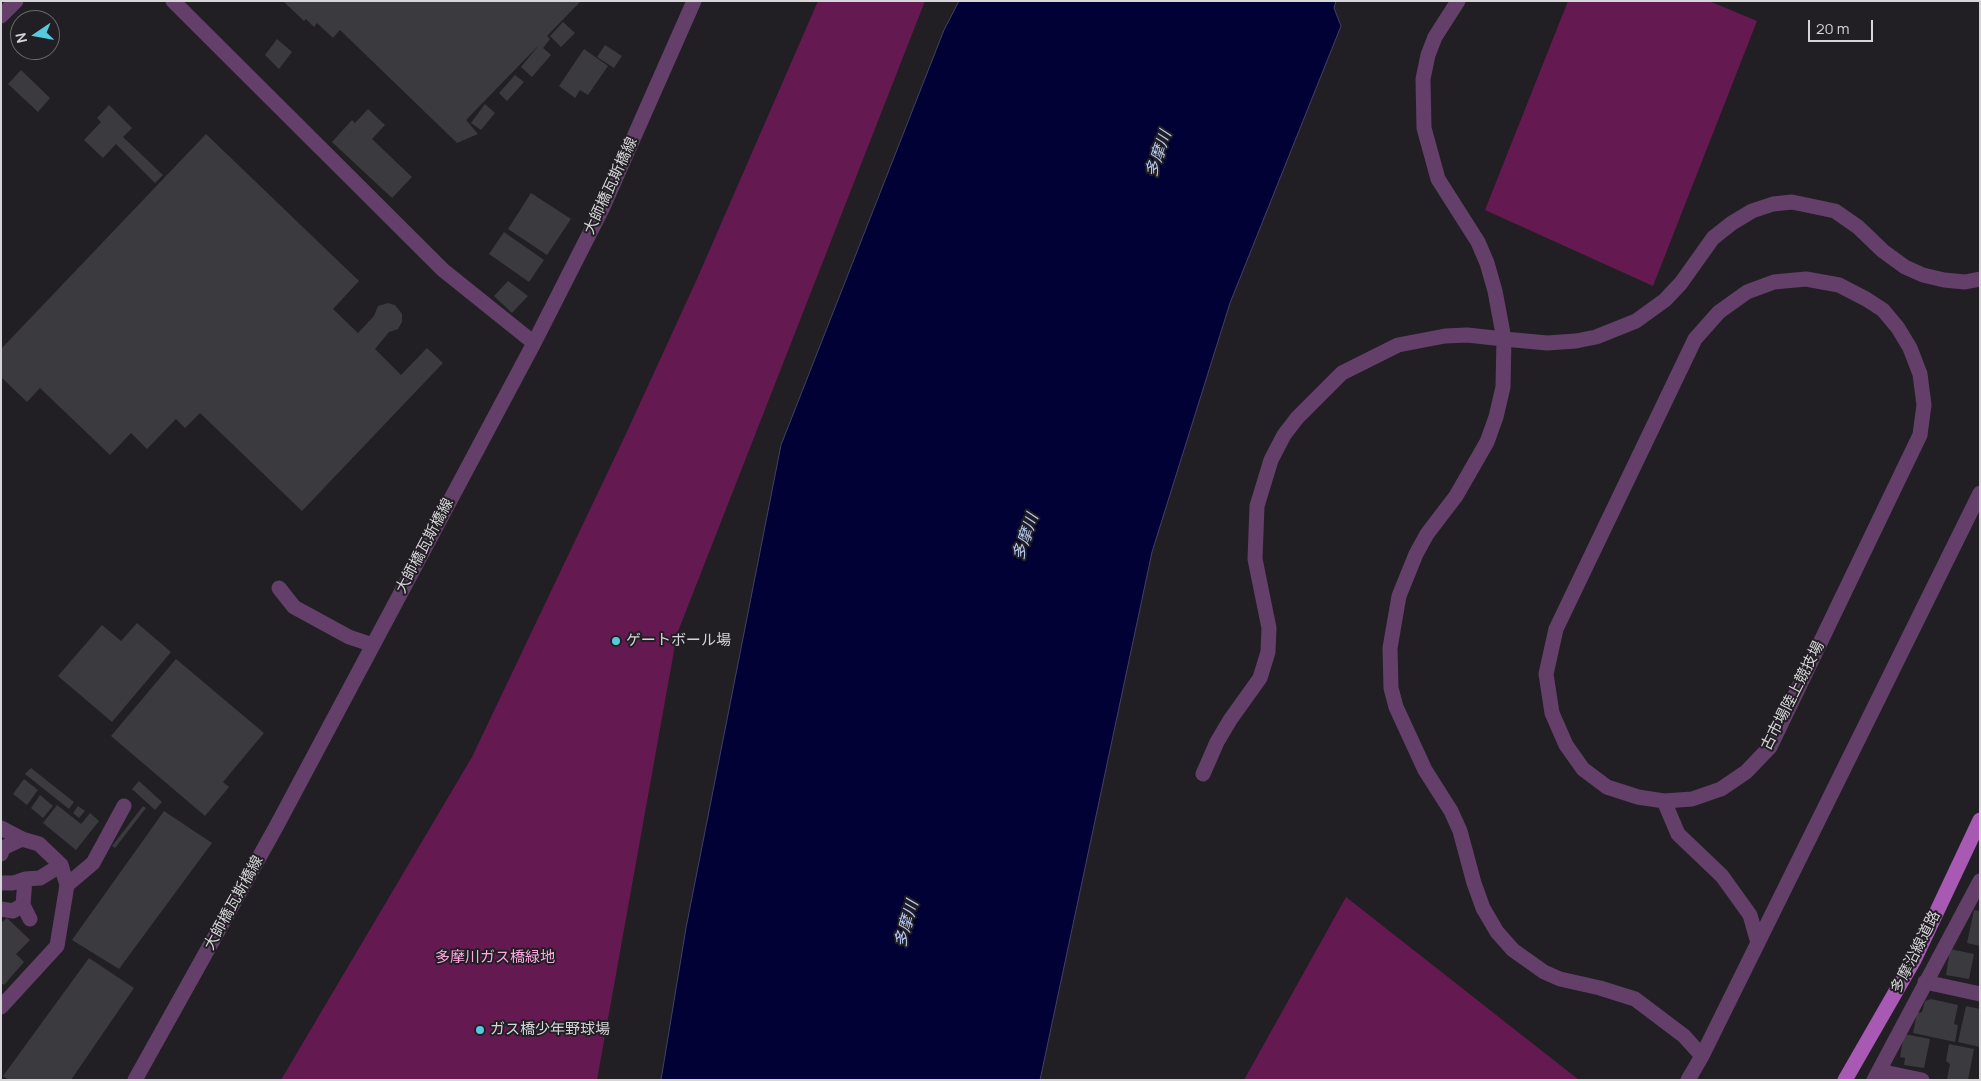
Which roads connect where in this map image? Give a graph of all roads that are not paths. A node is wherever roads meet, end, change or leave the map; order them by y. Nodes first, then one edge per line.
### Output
1 (16, 1) edge
2 (173, 1) edge
3 (694, 1) edge
4 (1458, 1) edge
5 (1, 16) edge
6 (1980, 279) edge
7 (1504, 338) junction
8 (534, 343) junction
9 (1980, 493) edge
10 (278, 588) dead end
11 (373, 645) junction
12 (1202, 774) dead end
13 (1664, 801) junction
14 (124, 806) dead end
15 (1980, 820) edge
16 (1, 828) edge
17 (22, 838) junction
18 (1, 854) edge
19 (61, 865) junction
20 (25, 879) junction
21 (1980, 881) edge
22 (1, 883) edge
23 (66, 884) junction
24 (1975, 900) edge
25 (1, 909) edge
26 (1758, 944) junction
27 (1925, 982) junction
28 (1980, 994) edge
29 (1, 1007) edge
30 (1702, 1056) junction
31 (1876, 1075) edge
32 (135, 1080) edge
33 (1688, 1080) edge
34 (1845, 1080) edge
35 (1922, 1080) edge

1 - 5 street
2 - 8 street
3 - 8 street, 大師橋瓦斯橋線
4 - 7 street
6 - 7 street
7 - 12 street
7 - 30 street
8 - 11 street, 大師橋瓦斯橋線
9 - 26 street
10 - 11 street
11 - 32 street, 大師橋瓦斯橋線
13 - 13 street, 古市場陸上競技場
13 - 26 street
14 - 23 street
15 - 34 main road, 多摩沿線道路
16 - 17 street
17 - 18 street
17 - 19 street
19 - 20 street
19 - 23 street
20 - 22 street
20 - 25 street
21 - 24 street
23 - 29 street
24 - 27 street
26 - 30 street
27 - 28 street
27 - 31 street
30 - 33 street
31 - 35 street

